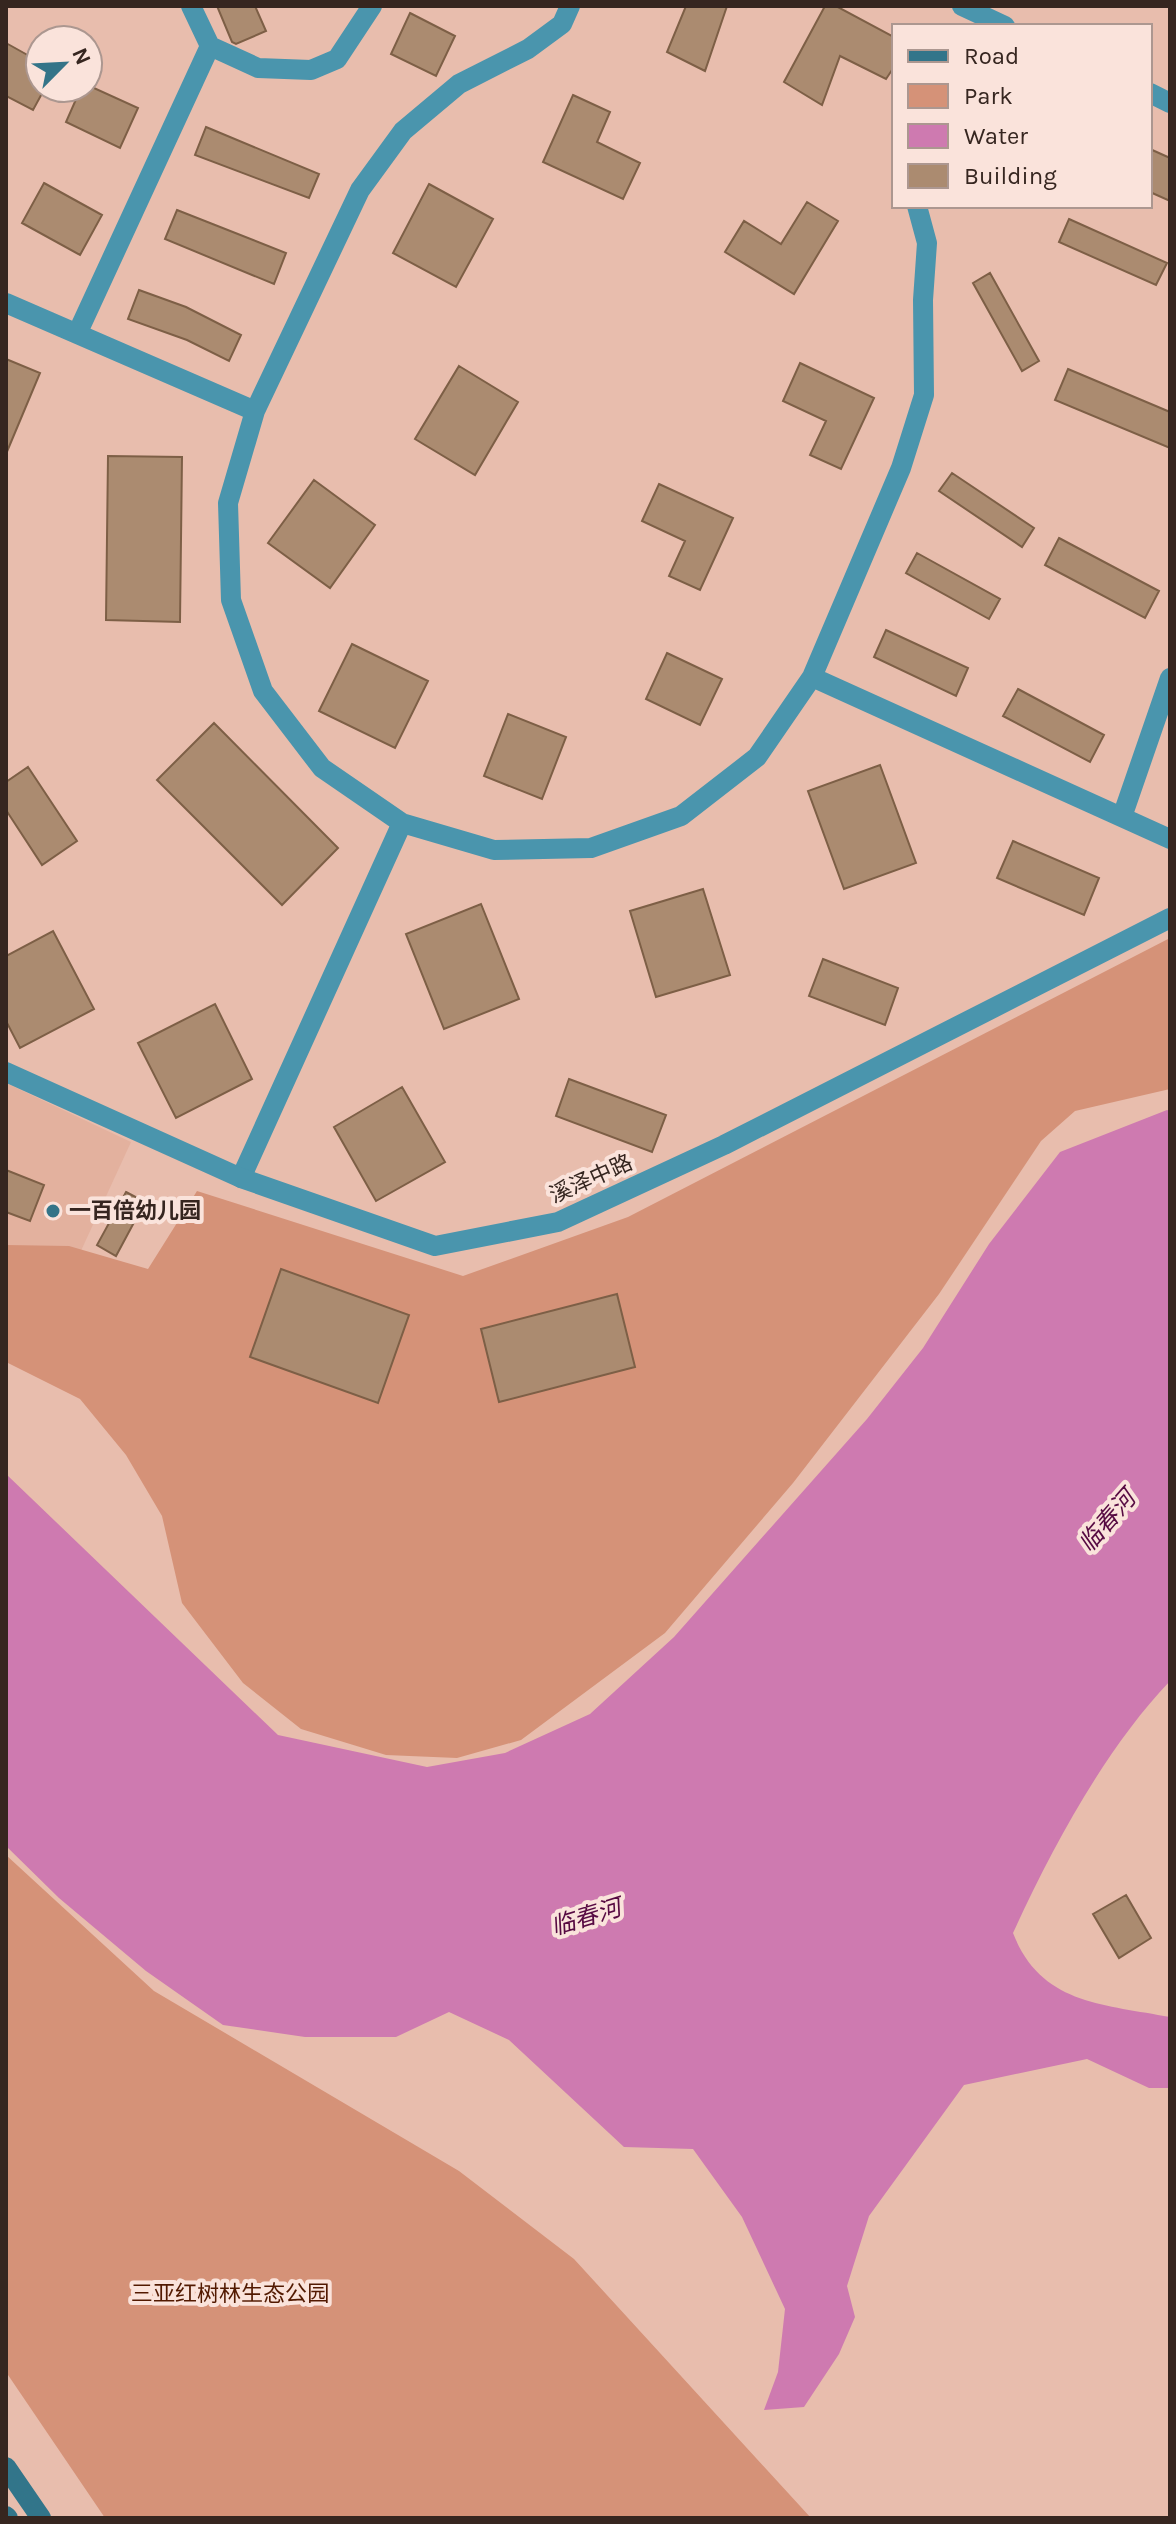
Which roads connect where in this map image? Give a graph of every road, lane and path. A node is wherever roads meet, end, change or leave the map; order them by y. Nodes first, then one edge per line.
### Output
1 (191, 6) edge
2 (372, 6) edge
3 (570, 6) edge
4 (973, 16) edge
5 (999, 24) edge
6 (210, 46) junction
7 (1152, 94) edge
8 (1170, 103) edge
9 (918, 208) edge
10 (6, 303) edge
11 (77, 334) junction
12 (255, 411) junction
13 (812, 677) junction
14 (1170, 678) edge
15 (1122, 817) junction
16 (402, 823) junction
17 (1170, 839) edge
18 (1170, 918) edge
19 (6, 1072) edge
20 (241, 1178) junction
21 (6, 2467) edge
22 (41, 2518) edge

1 - 6 street
2 - 6 street
3 - 12 street
4 - 5 street
6 - 11 street
7 - 8 street
9 - 13 street
10 - 11 street
11 - 12 street
12 - 16 street
13 - 15 street
13 - 16 street
14 - 15 street
15 - 17 street
16 - 20 street
18 - 20 street, 溪泽中路
19 - 20 street, 溪泽中路
21 - 22 main road

